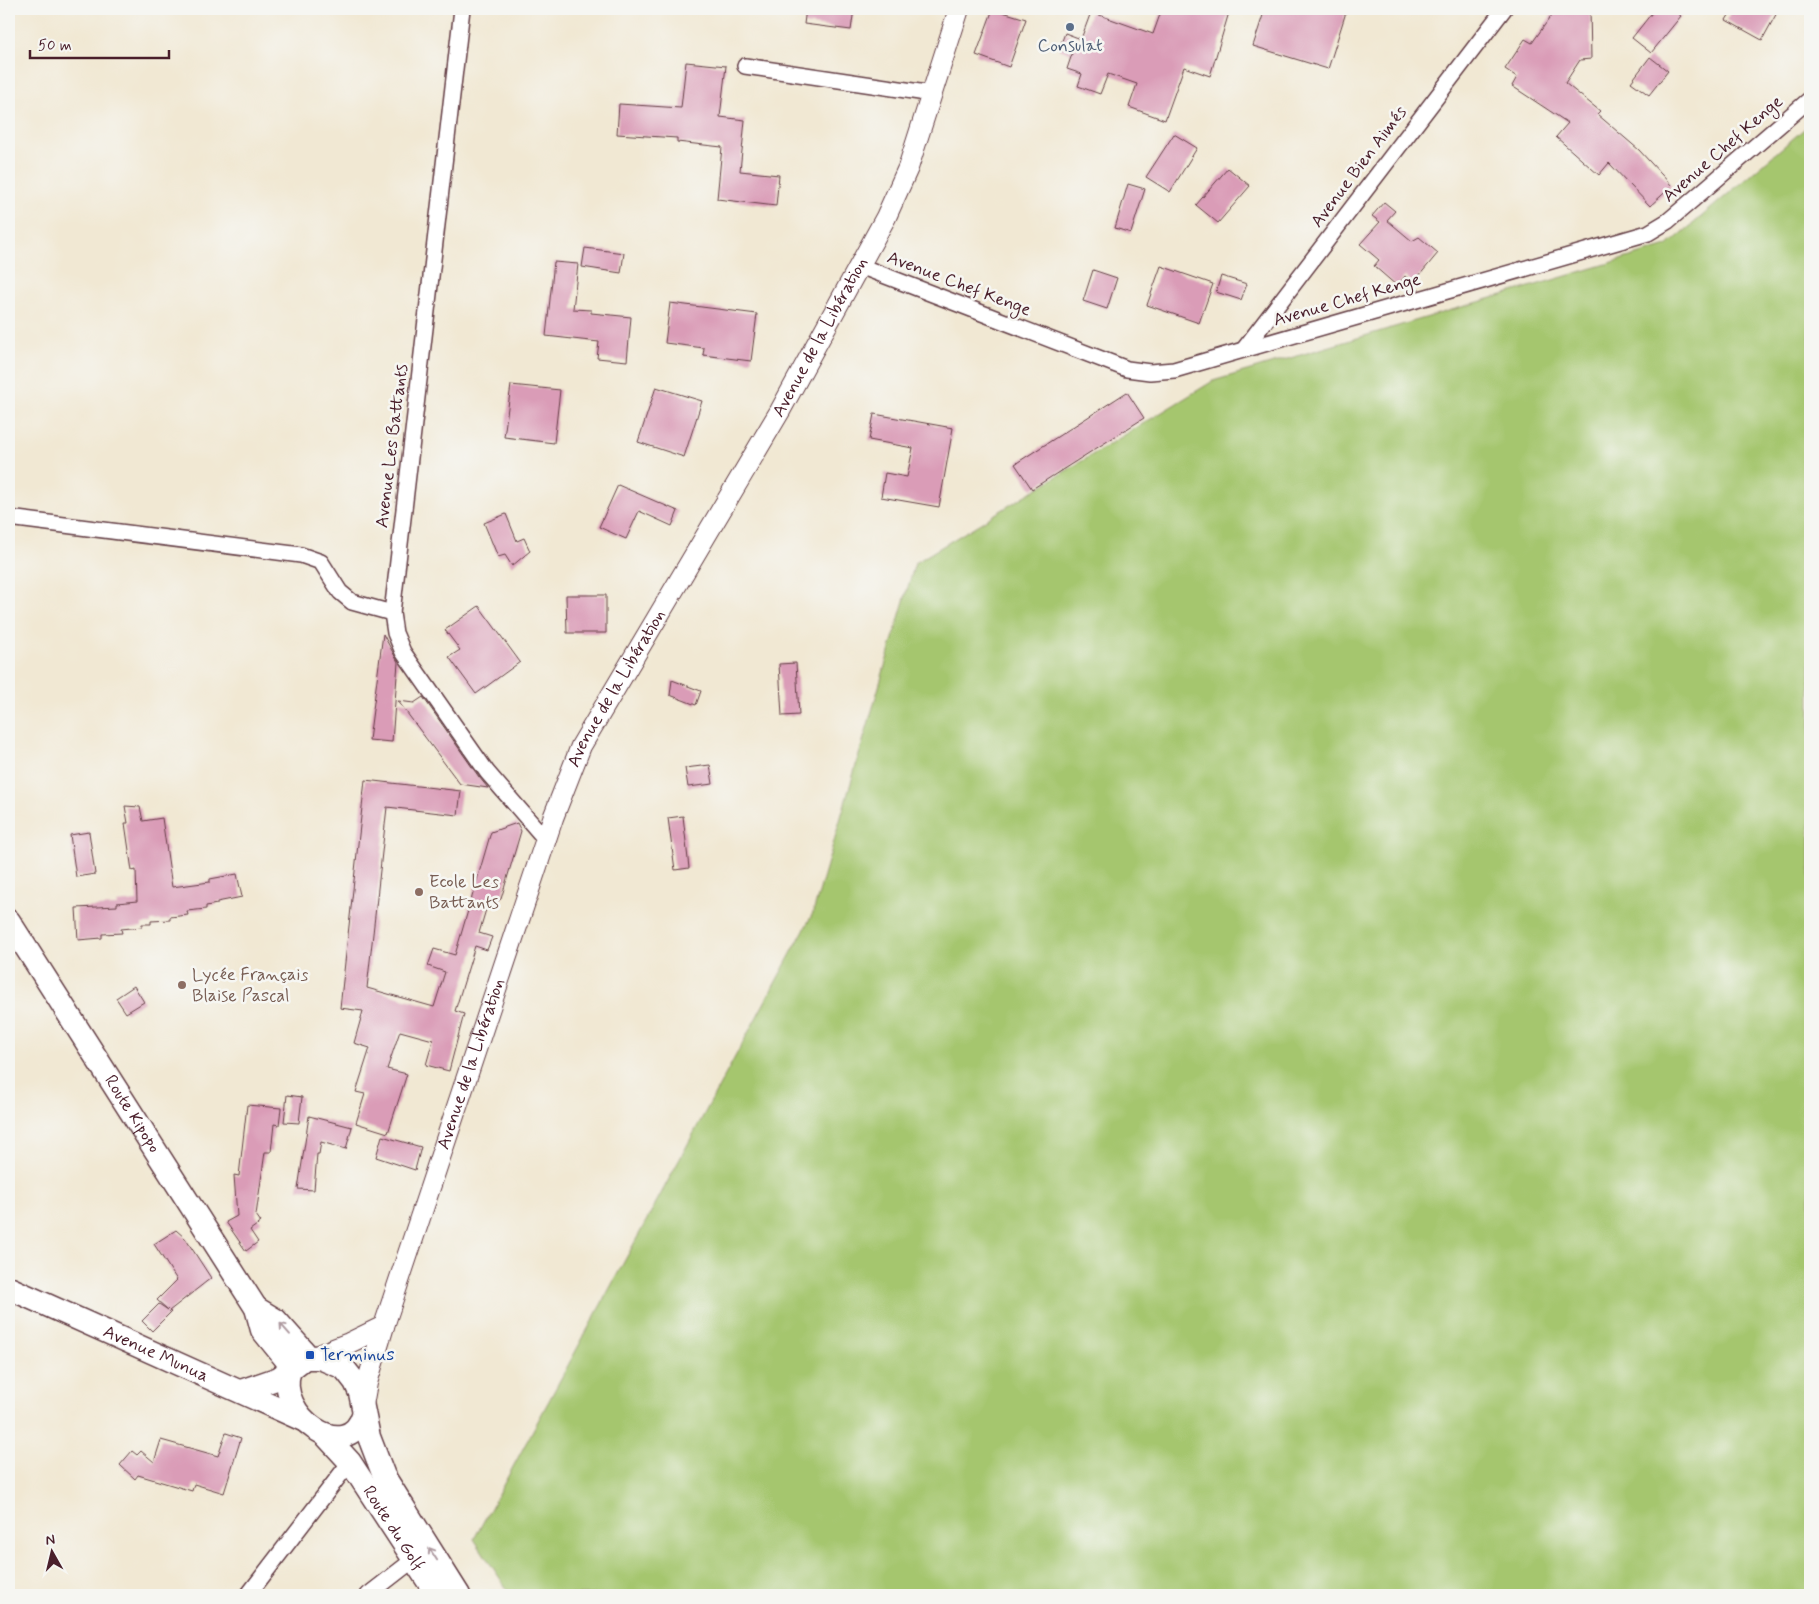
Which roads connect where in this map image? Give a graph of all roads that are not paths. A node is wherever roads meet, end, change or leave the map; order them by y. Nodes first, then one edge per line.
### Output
1 (462, 9) edge
2 (958, 9) edge
3 (1504, 9) edge
4 (745, 66) dead end
5 (932, 94) junction
6 (1810, 99) edge
7 (860, 266) junction
8 (1244, 349) junction
9 (9, 518) edge
10 (392, 613) junction
11 (546, 840) junction
12 (9, 921) edge
13 (9, 1288) edge
14 (384, 1326) junction
15 (301, 1363) junction
16 (241, 1391) junction
17 (363, 1410) junction
18 (313, 1427) junction
19 (350, 1462) junction
20 (413, 1560) junction
21 (248, 1595) edge
22 (368, 1595) edge
23 (436, 1595) edge
24 (459, 1595) edge

1 - 10 street, Avenue Les Battants
2 - 5 street, Avenue de la Libération
3 - 8 street, Avenue Bien Aimés
4 - 5 street
5 - 7 street, Avenue de la Libération
6 - 8 street, Avenue Chef Kenge
7 - 8 street, Avenue Chef Kenge
7 - 11 street, Avenue de la Libération
9 - 10 street
10 - 11 street, Avenue Les Battants
11 - 14 street, Avenue de la Libération
12 - 15 main road, Route Kipopo
13 - 16 main road, Avenue Munua
14 - 15 street
14 - 17 street, Avenue de la Libération
15 - 16 main road
15 - 17 main road
15 - 18 main road
16 - 18 main road, Avenue Munua
17 - 18 main road
24 -> 17 main road
18 - 19 main road
19 - 20 main road, Route du Golf
19 - 21 street
20 - 22 street
20 - 23 main road, Route du Golf

